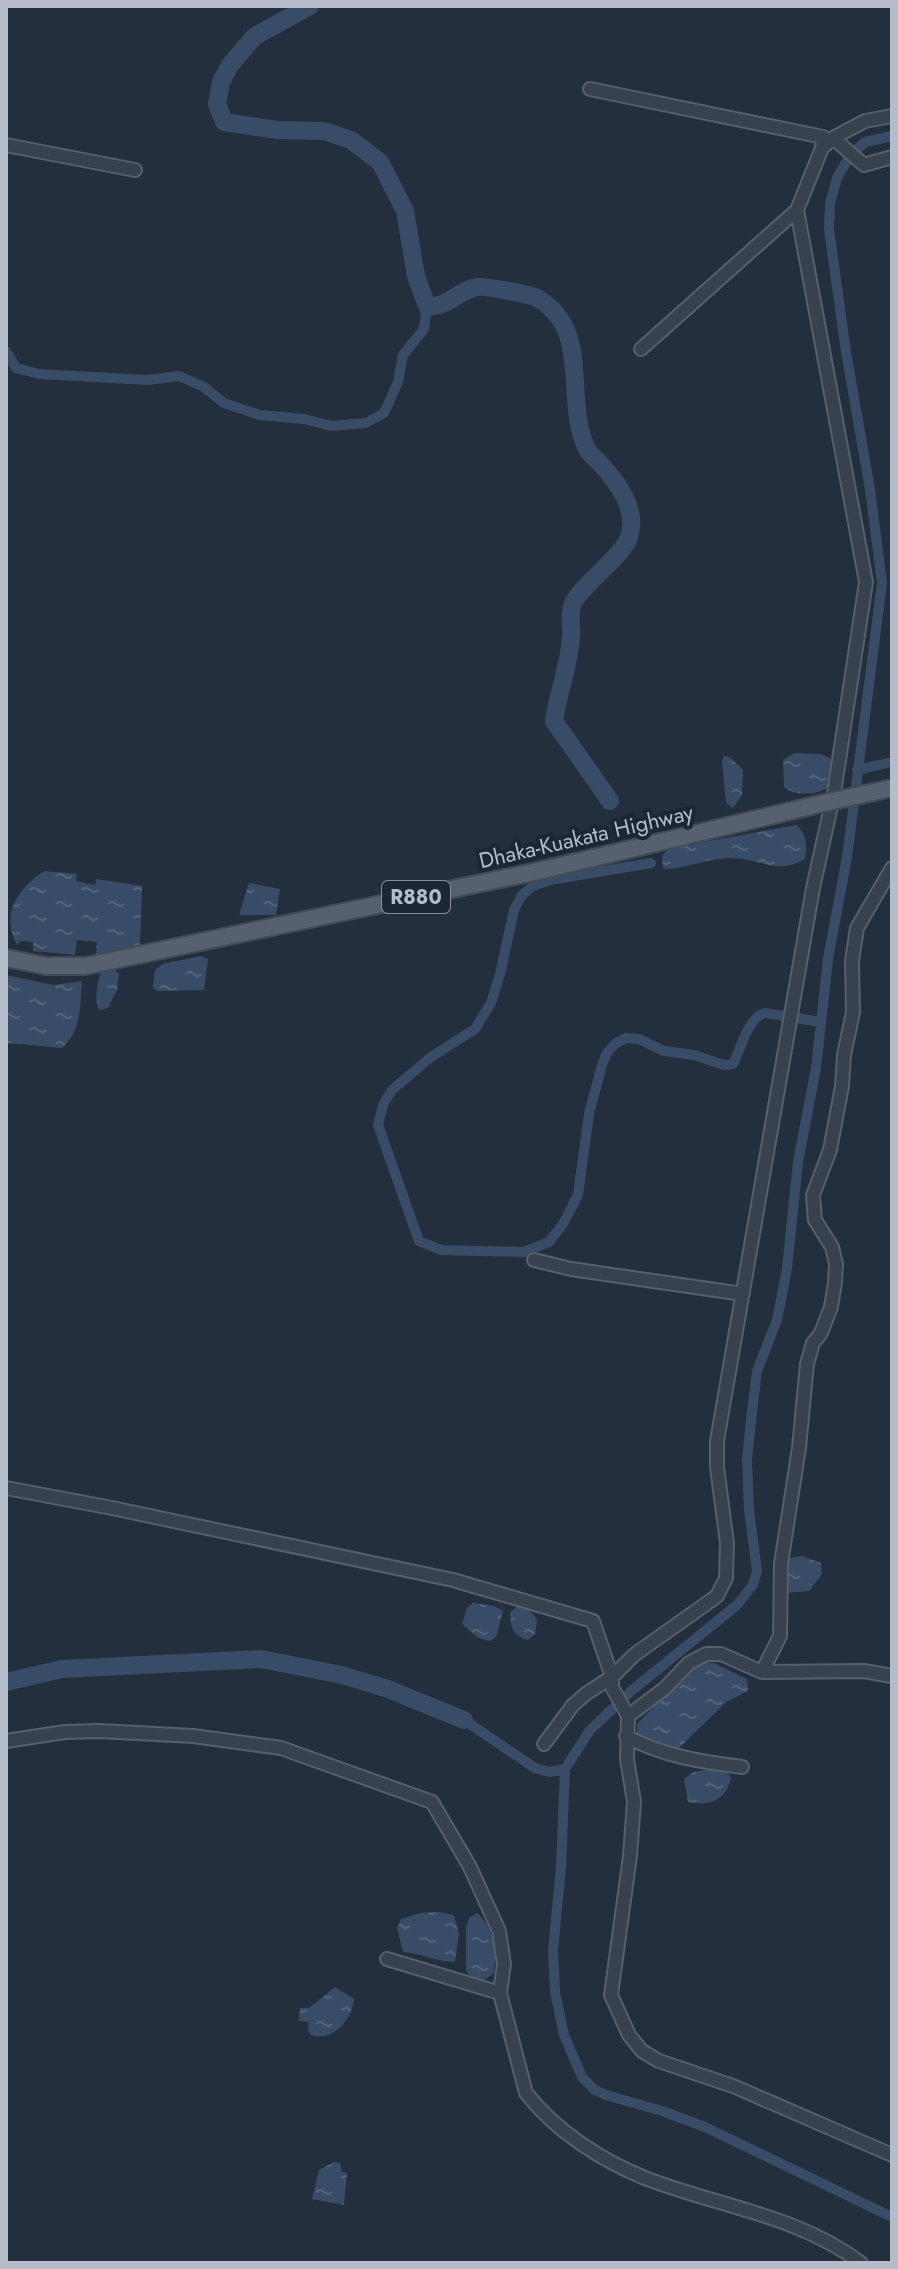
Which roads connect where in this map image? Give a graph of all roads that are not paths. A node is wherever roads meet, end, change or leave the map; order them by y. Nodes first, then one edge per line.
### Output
1 (590, 89) dead end
2 (892, 116) edge
3 (833, 138) junction
4 (6, 145) edge
5 (822, 148) junction
6 (892, 157) edge
7 (135, 170) dead end
8 (797, 210) junction
9 (641, 349) dead end
10 (892, 788) edge
11 (892, 868) edge
12 (6, 958) edge
13 (534, 1260) dead end
14 (743, 1294) junction
15 (6, 1488) edge
16 (762, 1672) junction
17 (892, 1676) edge
18 (612, 1682) junction
19 (628, 1716) junction
20 (626, 1736) junction
21 (6, 1741) edge
22 (544, 1744) dead end
23 (742, 1767) dead end
24 (387, 1959) dead end
25 (500, 1993) junction
26 (892, 2155) edge
27 (861, 2263) edge

1 - 5 street
2 - 3 street
3 - 5 street
3 - 6 street
4 - 7 street
5 - 8 street
8 - 9 street
8 - 14 street
10 - 12 main road, Dhaka-Kuakata Highway / R880, bridge
11 - 16 street
13 - 14 street
14 - 18 street
15 - 18 street
16 - 17 street
16 - 19 street
18 - 19 street
18 - 22 street
19 - 20 street
20 - 23 street
20 - 26 street
21 - 25 street
24 - 25 street
25 - 27 street

